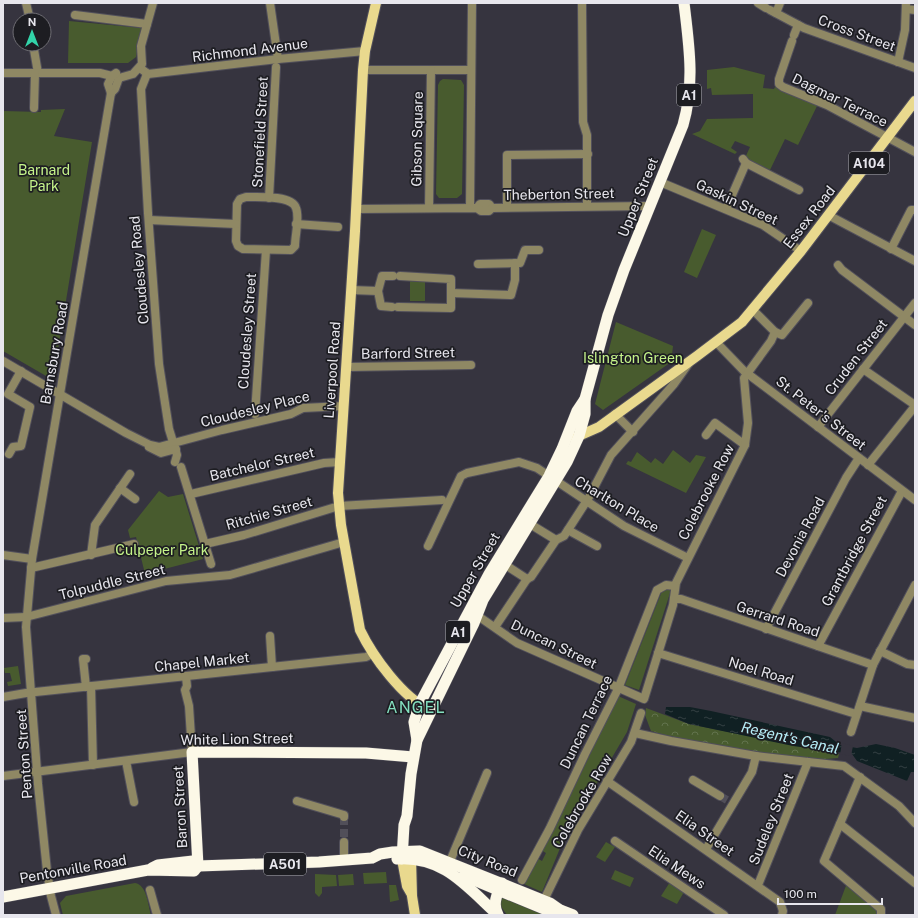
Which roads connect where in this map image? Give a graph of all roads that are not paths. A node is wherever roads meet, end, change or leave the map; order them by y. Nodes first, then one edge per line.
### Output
1 (152, 3) edge
2 (270, 3) edge
3 (376, 3) edge
4 (582, 3) edge
5 (684, 3) edge
6 (758, 3) edge
7 (780, 3) edge
8 (906, 6) edge
9 (472, 7) edge
10 (771, 10) junction
11 (915, 10) edge
12 (75, 15) dead end
13 (147, 24) junction
14 (798, 25) junction
15 (365, 51) junction
16 (34, 52) edge
17 (141, 58) junction
18 (898, 62) junction
19 (277, 63) junction
20 (140, 68) junction
21 (915, 68) edge
22 (363, 70) junction
23 (431, 70) junction
24 (471, 70) junction
25 (3, 73) edge
26 (36, 73) junction
27 (147, 74) junction
28 (112, 76) junction
29 (110, 93) junction
30 (34, 108) dead end
31 (913, 108) edge
32 (888, 138) junction
33 (915, 152) edge
34 (588, 154) junction
35 (660, 182) junction
36 (799, 190) dead end
37 (269, 198) junction
38 (587, 206) junction
39 (650, 206) junction
40 (507, 207) junction
41 (430, 208) junction
42 (473, 208) junction
43 (356, 209) junction
44 (726, 209) junction
45 (915, 210) edge
46 (828, 216) junction
47 (149, 220) junction
48 (236, 224) junction
49 (296, 224) junction
50 (338, 227) dead end
51 (891, 249) junction
52 (266, 250) junction
53 (539, 250) dead end
54 (801, 251) junction
55 (915, 261) edge
56 (515, 263) junction
57 (478, 264) dead end
58 (840, 270) dead end
59 (351, 290) junction
60 (378, 291) junction
61 (451, 293) junction
62 (808, 303) dead end
63 (915, 303) edge
64 (752, 309) junction
65 (903, 318) junction
66 (915, 325) edge
67 (779, 333) junction
68 (716, 342) junction
69 (692, 360) junction
70 (3, 361) edge
71 (470, 365) dead end
72 (347, 367) junction
73 (863, 369) junction
74 (21, 371) junction
75 (746, 372) junction
76 (60, 395) junction
77 (585, 399) junction
78 (344, 406) junction
79 (915, 406) edge
80 (255, 414) dead end
81 (615, 414) junction
82 (818, 427) junction
83 (633, 432) junction
84 (706, 435) dead end
85 (579, 436) junction
86 (745, 445) junction
87 (175, 446) junction
88 (562, 449) junction
89 (9, 454) dead end
90 (859, 458) junction
91 (340, 462) junction
92 (868, 465) junction
93 (130, 474) dead end
94 (552, 478) junction
95 (120, 488) junction
96 (902, 491) junction
97 (191, 494) junction
98 (136, 499) dead end
99 (442, 500) dead end
100 (915, 500) edge
101 (339, 506) junction
102 (530, 524) junction
103 (568, 530) junction
104 (556, 540) junction
105 (344, 542) junction
106 (134, 544) dead end
107 (206, 544) junction
108 (428, 546) dead end
109 (597, 546) dead end
110 (3, 555) edge
111 (91, 555) junction
112 (688, 558) junction
113 (32, 559) junction
114 (502, 560) junction
115 (211, 564) dead end
116 (31, 568) junction
117 (527, 579) junction
118 (915, 585) edge
119 (676, 586) junction
120 (674, 599) junction
121 (478, 616) junction
122 (26, 617) junction
123 (3, 618) edge
124 (496, 627) junction
125 (766, 629) junction
126 (270, 636) dead end
127 (818, 646) junction
128 (880, 651) junction
129 (374, 653) junction
130 (658, 653) junction
131 (86, 659) dead end
132 (873, 665) junction
133 (915, 665) edge
134 (272, 667) junction
135 (186, 677) junction
136 (88, 686) junction
137 (618, 689) junction
138 (32, 692) junction
139 (3, 697) edge
140 (644, 700) joint
141 (419, 705) junction
142 (860, 706) junction
143 (430, 710) junction
144 (641, 713) dead end
145 (856, 714) junction
146 (915, 718) edge
147 (851, 732) dead end
148 (635, 733) junction
149 (417, 740) junction
150 (192, 752) junction
151 (756, 756) junction
152 (413, 757) junction
153 (126, 761) junction
154 (808, 762) junction
155 (93, 765) junction
156 (37, 771) junction
157 (487, 773) dead end
158 (3, 776) edge
159 (860, 777) junction
160 (693, 780) dead end
161 (607, 781) junction
162 (726, 800) junction
163 (134, 802) dead end
164 (297, 802) dead end
165 (344, 817) dead end
166 (915, 823) edge
167 (840, 824) junction
168 (615, 841) dead end
169 (344, 842) tunnel mouth
170 (706, 849) junction
171 (407, 854) junction
172 (344, 860) junction
173 (198, 866) junction
174 (448, 866) junction
175 (459, 878) junction
176 (522, 880) dead end
177 (915, 884) edge
178 (758, 885) junction
179 (500, 886) junction
180 (49, 890) junction
181 (150, 890) dead end
182 (3, 897) edge
183 (544, 900) junction
184 (560, 910) junction
185 (783, 913) edge
186 (56, 915) edge
187 (157, 915) edge
188 (415, 915) edge
189 (498, 915) edge
190 (573, 915) edge
191 (724, 915) edge
192 (881, 915) edge

1 - 13 street
2 - 19 street, Stonefield Street
3 - 15 main road, Liverpool Road
4 - 34 street
5 - 35 highway, Upper Street / A1
6 - 10 street, Cross Street
7 - 10 street
8 - 11 street
8 - 18 street
9 - 24 street
10 - 14 street, Cross Street
12 - 13 street
13 - 17 street
14 - 18 street, Cross Street
14 - 32 street, Dagmar Terrace
15 - 19 street, Richmond Avenue
15 - 22 main road, Liverpool Road
16 - 26 street
17 - 20 street
17 - 28 street
18 - 21 street, Cross Street
19 - 27 street, Richmond Avenue
19 - 37 street, Stonefield Street
20 - 27 street
20 - 29 street
22 - 23 street
22 - 43 main road, Liverpool Road
23 - 24 street
23 - 41 street, Gibson Square
24 - 42 street
25 - 26 street
26 - 28 street
26 - 30 street
27 - 47 street, Cloudesley Road
28 - 29 street
29 - 76 street, Barnsbury Road
31 - 32 main road, Essex Road / A104
32 - 33 street
32 - 46 main road, Essex Road / A104
34 - 38 street
34 - 40 street
35 - 39 highway, Upper Street / A1
35 - 44 street, Gaskin Street
36 - 44 street
37 - 48 street
37 - 49 street
38 - 39 street, Theberton Street
38 - 40 street, Theberton Street
39 - 77 highway, Upper Street / A1
40 - 42 street, Theberton Street
41 - 42 street, Theberton Street
41 - 43 street, Theberton Street
43 - 59 main road, Liverpool Road
44 - 54 street, Gaskin Street
45 - 51 street
46 - 51 street
46 - 54 main road, Essex Road / A104
47 - 48 street
47 - 87 street, Cloudesley Road
48 - 52 street
49 - 50 street
49 - 52 street
51 - 55 street
52 - 80 street, Cloudesley Street
53 - 56 street
54 - 64 main road, Essex Road / A104
56 - 57 street
56 - 61 street
58 - 65 street
59 - 60 street
59 - 72 main road, Liverpool Road
60 - 61 street
60 - 61 street
62 - 67 street
63 - 65 street, Cruden Street
64 - 67 street
64 - 68 main road, Essex Road / A104
65 - 66 street
65 - 73 street, Cruden Street
67 - 75 street
68 - 69 main road, A104
68 - 75 street, St. Peter's Street
69 - 81 main road, A104
69 - 83 street
70 - 74 street, Cloudesley Place
71 - 72 street, Barford Street
72 - 78 main road, Liverpool Road
73 - 79 street
73 - 82 street, Cruden Street
74 - 76 street, Cloudesley Place
74 - 89 street
75 - 82 street, St. Peter's Street
75 - 86 street, Colebrooke Row
76 - 87 street, Cloudesley Place
76 - 113 street, Barnsbury Road
77 - 85 highway, Upper Street / A1
77 - 88 highway, Upper Street / A1
78 - 87 street, Cloudesley Place
78 - 91 main road, Liverpool Road
79 - 92 street
81 - 83 street
81 - 85 main road, A104
82 - 90 street, St. Peter's Street
83 - 103 street
84 - 86 street
85 - 88 main road, A104
85 - 94 highway, Upper Street / A1
86 - 112 street, Colebrooke Row
87 - 97 street, Cloudesley Road
88 - 94 highway, Upper Street / A1
90 - 92 street, St. Peter's Street
90 - 125 street, Devonia Road
91 - 97 street, Batchelor Street
91 - 101 main road, Liverpool Road
92 - 96 street, St. Peter's Street
93 - 95 street
94 - 102 highway, Upper Street / A1
94 - 108 street, Charlton Place
94 - 112 street, Charlton Place
94 - 114 highway, Upper Street / A1
95 - 98 street
95 - 111 street
96 - 100 street, St. Peter's Street
96 - 127 street, Grantbridge Street
97 - 107 street, Cloudesley Road
99 - 101 street, Ritchie Street
101 - 105 main road, Liverpool Road
101 - 107 street, Ritchie Street
102 - 104 street
102 - 114 highway, Upper Street / A1
103 - 104 street
103 - 109 street
104 - 117 street
105 - 122 street, Tolpuddle Street
105 - 129 main road, Liverpool Road
106 - 111 street
107 - 115 street, Cloudesley Road
110 - 113 street
111 - 116 street
112 - 119 street, Colebrooke Row
113 - 116 street, Barnsbury Road
114 - 117 street
114 - 121 highway, Upper Street / A1
114 - 141 highway, Upper Street / A1
116 - 122 street, Barnsbury Road
117 - 124 street
118 - 128 street
119 - 120 street, Colebrooke Row
119 - 137 street, Duncan Terrace
120 - 125 street, Gerrard Road
120 - 130 street, Colebrooke Row
121 - 124 street, Duncan Street
121 - 143 highway, Upper Street / A1
122 - 123 street, Tolpuddle Street
122 - 138 street, Penton Street
124 - 137 street, Duncan Street
125 - 127 street, Gerrard Road
126 - 134 street
127 - 132 street, Gerrard Road
128 - 132 street
128 - 133 street
129 - 134 street, Chapel Market
129 - 141 main road, Liverpool Road
130 - 140 street, Colebrooke Row
130 - 145 street, Noel Road
131 - 136 street
132 - 142 street
134 - 135 street, Chapel Market
135 - 136 street, Chapel Market
135 - 150 street, Baron Street
136 - 138 street, Chapel Market
136 - 155 street
137 - 140 street, Duncan Street
137 - 176 street, Duncan Terrace
138 - 139 street, Chapel Market
138 - 156 street, Penton Street
141 - 143 main road, Liverpool Road
141 - 149 highway, Upper Street / A1
142 - 145 street
142 - 146 street
143 - 149 highway, Upper Street / A1
144 - 148 street, Colebrooke Row
145 - 147 street
148 - 151 street
148 - 161 street, Colebrooke Row
149 - 152 highway, A1
150 - 152 highway, White Lion Street
150 - 153 street, White Lion Street
150 - 173 highway, Baron Street
151 - 154 street
151 - 162 street
152 - 171 highway, A1
153 - 155 street, White Lion Street
153 - 163 street
154 - 159 street
154 - 178 street, Sudeley Street
155 - 156 street, White Lion Street
156 - 158 street, White Lion Street
156 - 180 street, Penton Street
157 - 174 street
159 - 166 street
159 - 167 street
160 - 162 street
161 - 170 street, Elia Street
161 - 183 street, Colebrooke Row
162 - 170 street
164 - 165 street
167 - 177 street
167 - 192 street
168 - 191 street, Elia Mews
169 - 172 street
170 - 178 street, Elia Street
171 - 172 highway, Pentonville Road / A501
171 - 174 highway, City Road / A501
171 - 188 main road
172 - 173 highway, Pentonville Road / A501
173 - 180 highway, Pentonville Road / A501
174 - 175 highway, City Road / A501
174 - 179 highway, City Road / A501
175 - 179 highway, City Road / A501
175 - 189 highway
178 - 185 street, Elia Street
179 - 183 highway, City Road / A501
179 - 184 highway, City Road / A501
179 - 189 highway
180 - 182 highway, Pentonville Road / A501
180 - 186 street, Penton Street
181 - 187 street
183 - 184 highway, City Road / A501
184 - 190 highway, City Road / A501

